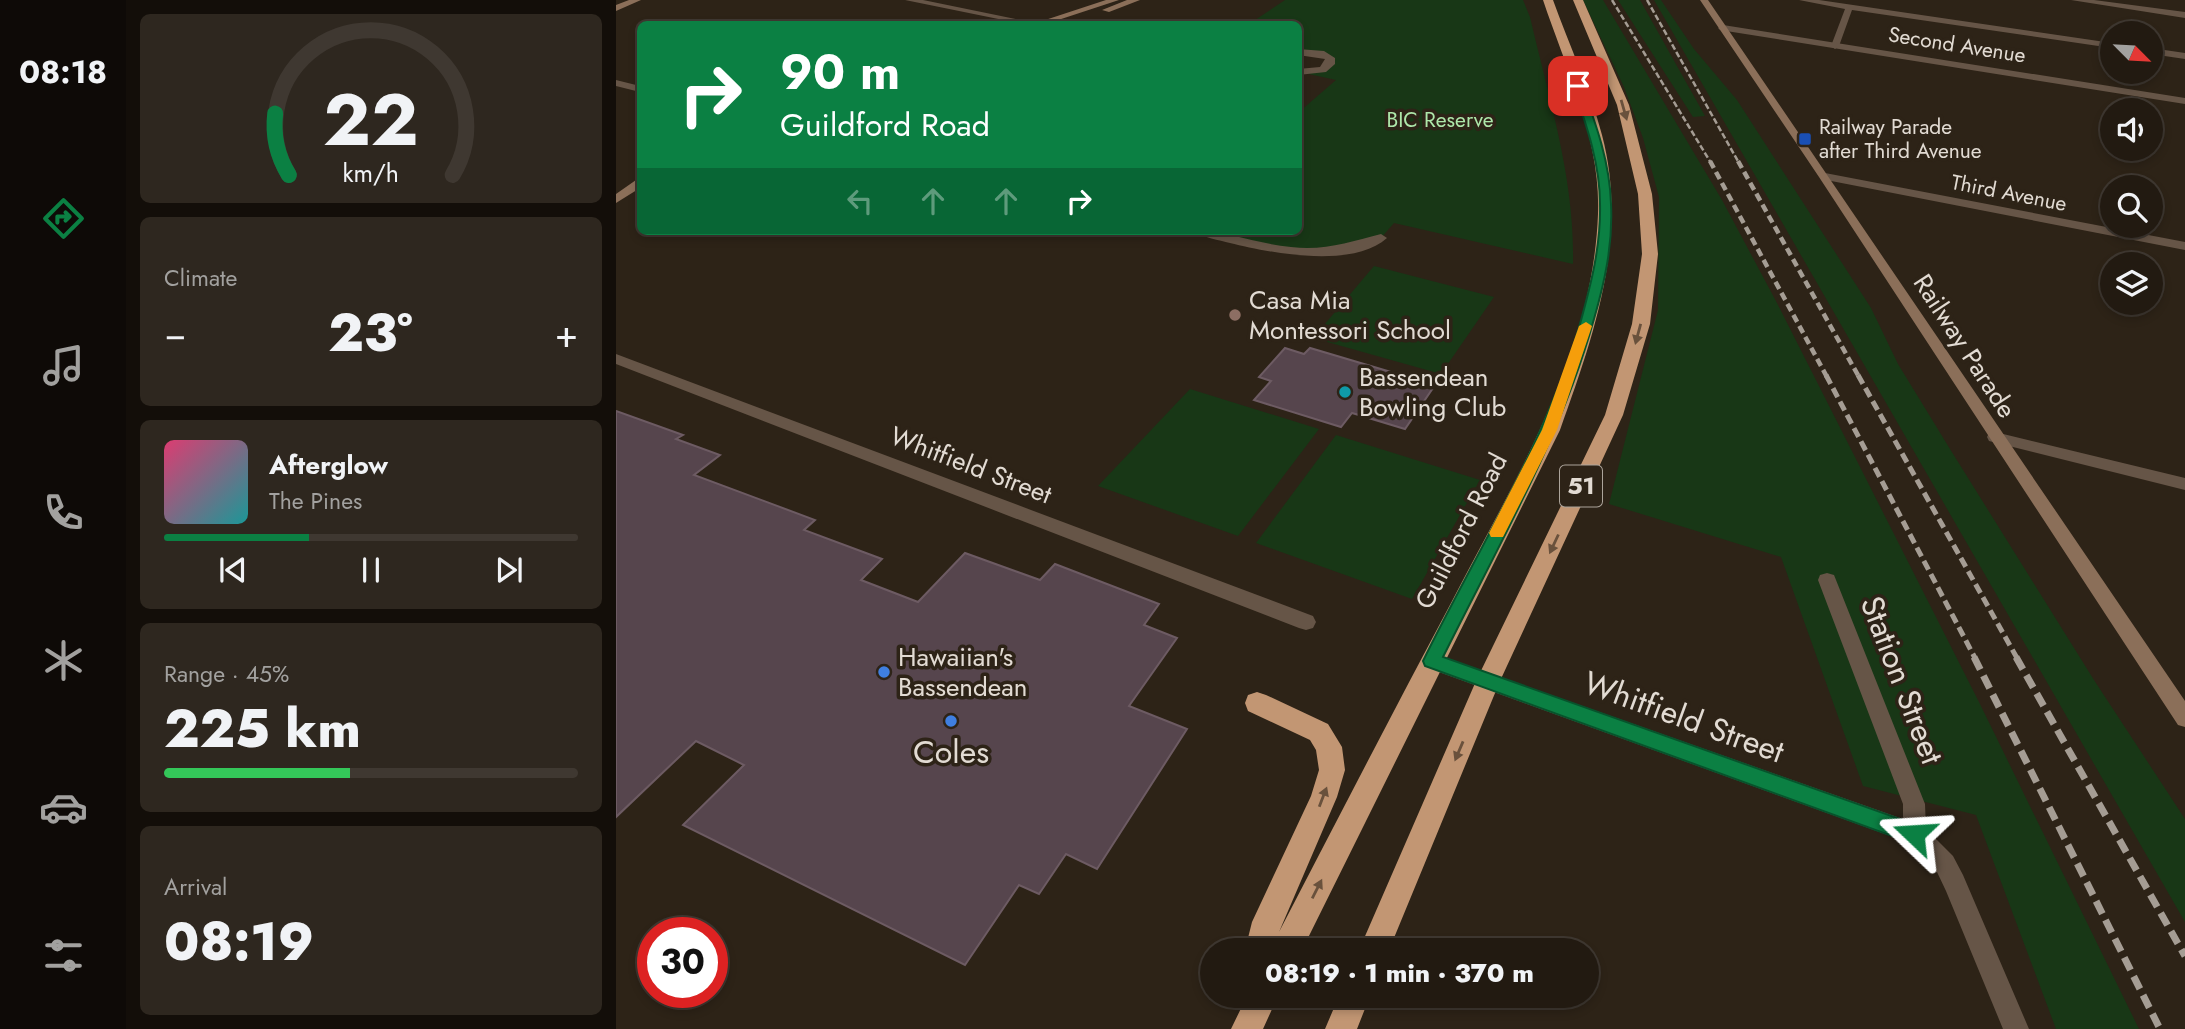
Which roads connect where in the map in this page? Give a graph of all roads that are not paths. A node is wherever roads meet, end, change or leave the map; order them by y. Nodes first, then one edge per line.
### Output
1 (637, 0) edge
2 (909, 0) edge
3 (1115, 0) edge
4 (1136, 0) edge
5 (1548, 0) edge
6 (1578, 0) edge
7 (1704, 0) edge
8 (1803, 0) edge
9 (2075, 0) edge
10 (616, 8) edge
11 (1849, 8) junction
12 (2185, 15) edge
13 (1021, 21) edge
14 (1047, 21) edge
15 (1070, 21) edge
16 (1723, 28) junction
17 (2100, 44) edge
18 (1835, 46) junction
19 (1302, 52) edge
20 (2163, 53) edge
21 (2185, 56) edge
22 (1302, 72) edge
23 (616, 83) edge
24 (637, 88) edge
25 (2185, 101) edge
26 (637, 173) edge
27 (1825, 177) junction
28 (637, 185) edge
29 (616, 186) edge
30 (616, 200) edge
31 (1216, 235) edge
32 (1381, 238) dead end
33 (2185, 246) edge
34 (616, 359) edge
35 (1995, 437) junction
36 (2185, 484) edge
37 (1827, 580) dead end
38 (1306, 622) dead end
39 (1432, 661) junction
40 (1488, 681) junction
41 (1257, 703) dead end
42 (2185, 718) edge
43 (1914, 834) junction
44 (1263, 938) edge
45 (1292, 938) edge
46 (1379, 938) edge
47 (1246, 1008) edge
48 (1258, 1008) edge
49 (1350, 1008) edge
50 (1241, 1029) edge
51 (1247, 1029) edge
52 (1341, 1029) edge
53 (2016, 1029) edge

1 - 10 street
2 - 13 street
3 - 14 street
4 - 15 street
5 - 39 highway, Guildford Road / 51
6 -> 40 highway, 51
7 - 16 street, Railway Parade
8 - 11 lane
9 - 12 street
11 - 17 lane
11 - 18 lane
16 - 18 street, Second Avenue
16 - 27 street, Railway Parade
18 - 25 street, Second Avenue
19 - 22 street
20 - 21 lane
23 - 24 street
26 - 29 street
27 - 33 street, Third Avenue
27 - 35 street, Railway Parade
28 - 30 street
31 - 32 street
34 - 38 street, Whitfield Street
35 - 36 street
35 - 42 street, Railway Parade
37 - 43 street, Station Street
39 - 40 street, Whitfield Street
45 -> 39 highway, Guildford Road / 51
40 - 43 street, Whitfield Street
40 -> 46 highway, 51
44 -> 41 highway
43 - 53 street
47 - 50 highway
48 - 51 highway
49 - 52 highway

